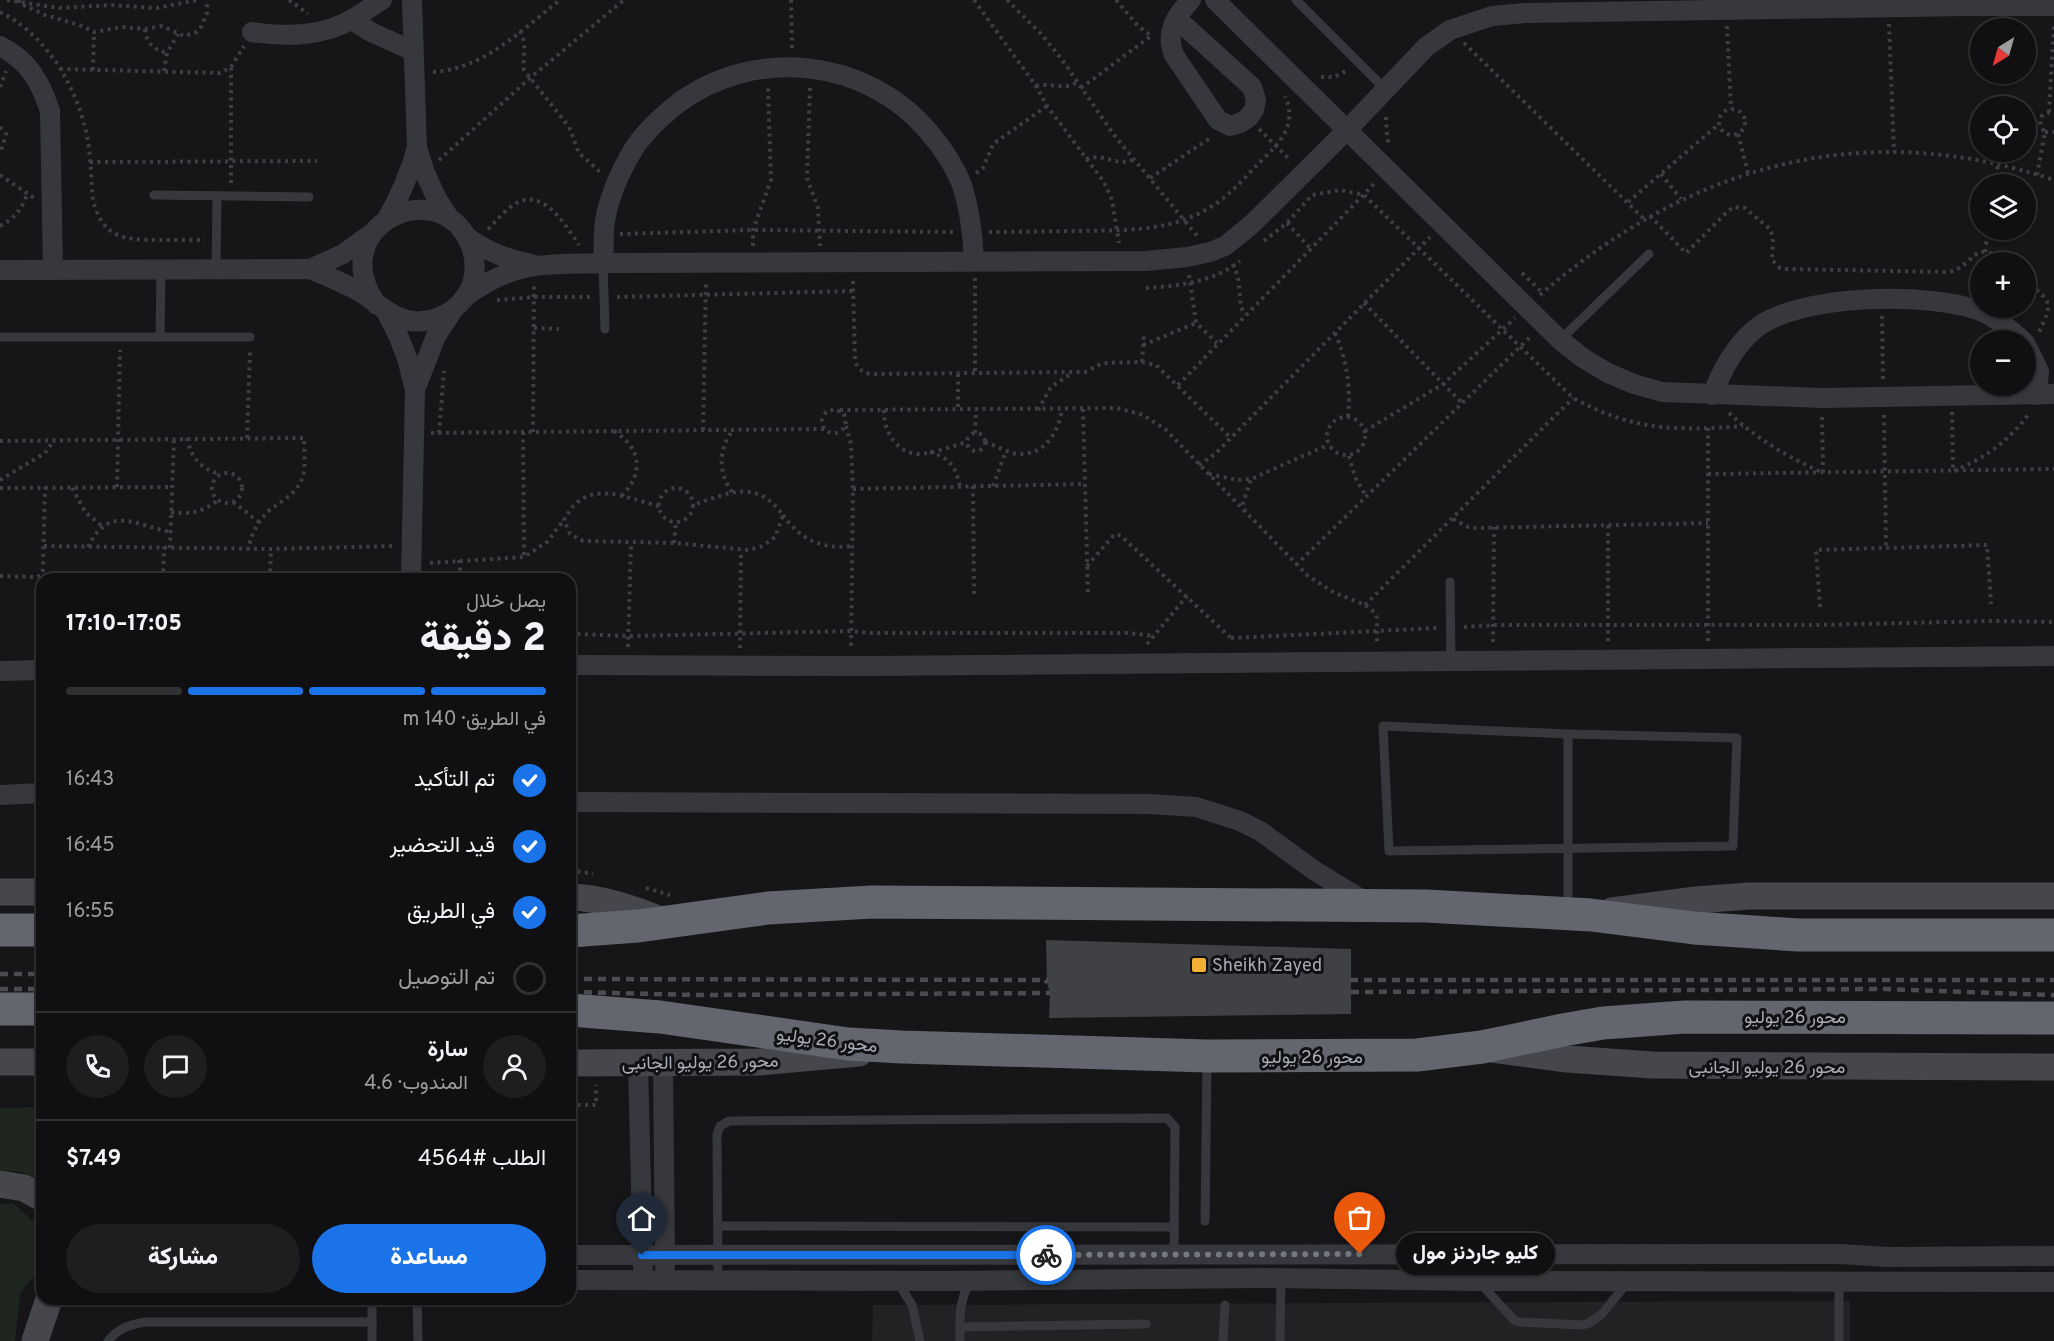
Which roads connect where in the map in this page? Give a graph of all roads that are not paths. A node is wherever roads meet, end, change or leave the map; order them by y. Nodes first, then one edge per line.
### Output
1 (382, 0) edge
2 (412, 0) edge
3 (426, 0) edge
4 (1191, 0) edge
5 (1215, 0) edge
6 (1296, 0) edge
7 (1819, 0) edge
8 (1964, 3) edge
9 (1888, 4) edge
10 (1525, 6) edge
11 (2054, 6) edge
12 (1800, 9) junction
13 (1177, 19) junction
14 (352, 20) junction
15 (413, 22) junction
16 (252, 32) road end
17 (0, 46) edge
18 (413, 51) junction
19 (1387, 98) junction
20 (1348, 129) junction
21 (417, 148) junction
22 (154, 195) dead end
23 (217, 196) junction
24 (309, 197) dead end
25 (387, 219) junction
26 (450, 219) junction
27 (373, 233) junction
28 (471, 240) junction
29 (1650, 254) dead end
30 (974, 261) junction
31 (597, 263) junction
32 (534, 265) junction
33 (310, 269) junction
34 (0, 270) edge
35 (53, 270) junction
36 (161, 270) junction
37 (216, 270) junction
38 (465, 297) junction
39 (382, 309) junction
40 (451, 313) junction
41 (605, 329) dead end
42 (2011, 330) edge
43 (0, 337) edge
44 (160, 337) junction
45 (250, 337) road end
46 (1560, 340) junction
47 (2036, 365) edge
48 (415, 390) junction
49 (2045, 394) edge
50 (1712, 395) junction
51 (412, 572) edge
52 (1450, 582) dead end
53 (2054, 656) edge
54 (1451, 661) junction
55 (576, 665) edge
56 (36, 670) edge
57 (0, 672) edge
58 (1568, 734) junction
59 (36, 793) edge
60 (0, 795) edge
61 (576, 802) edge
62 (1568, 848) junction
63 (2054, 896) edge
64 (576, 898) edge
65 (1371, 905) junction
66 (1579, 914) junction
67 (665, 922) junction
68 (0, 930) edge
69 (36, 930) edge
70 (576, 931) edge
71 (2054, 935) edge
72 (0, 1009) edge
73 (36, 1009) edge
74 (576, 1010) edge
75 (2054, 1018) edge
76 (902, 1047) junction
77 (1482, 1047) junction
78 (1207, 1056) junction
79 (0, 1062) edge
80 (36, 1062) edge
81 (576, 1063) edge
82 (651, 1063) junction
83 (2054, 1067) edge
84 (0, 1184) edge
85 (36, 1195) edge
86 (1205, 1221) dead end
87 (718, 1226) junction
88 (1174, 1227) junction
89 (1265, 1254) junction
90 (1839, 1254) junction
91 (576, 1255) edge
92 (642, 1255) junction
93 (665, 1255) junction
94 (718, 1255) junction
95 (1174, 1255) junction
96 (2054, 1256) edge
97 (1273, 1278) junction
98 (576, 1280) edge
99 (665, 1280) junction
100 (718, 1280) junction
101 (1629, 1280) junction
102 (643, 1281) junction
103 (897, 1281) junction
104 (971, 1281) junction
105 (1478, 1281) junction
106 (1839, 1282) junction
107 (2054, 1282) edge
108 (48, 1305) edge
109 (372, 1305) edge
110 (417, 1305) edge
111 (1225, 1305) dead end
112 (372, 1322) junction
113 (1146, 1324) dead end
114 (960, 1327) junction
115 (35, 1341) edge
116 (108, 1341) edge
117 (372, 1341) edge
118 (418, 1341) edge
119 (920, 1341) edge
120 (960, 1341) edge
121 (1223, 1341) edge
122 (1280, 1341) edge
123 (1839, 1341) edge

1 - 14 street
2 - 15 street
3 - 15 street
4 - 13 street
5 - 20 street
6 - 19 lane
7 - 12 street
8 - 9 street
8 - 11 street
9 - 12 street
10 - 12 street
10 - 19 street
13 - 13 street
14 - 16 street
14 - 18 street
15 - 18 street
17 - 35 street
18 - 21 street
19 - 20 street
20 - 30 street
20 - 46 street
21 - 25 street
21 - 26 street
22 - 23 lane
23 - 24 lane
23 - 37 lane
25 - 26 street
25 - 27 street
26 - 28 street
27 - 33 street
27 - 39 street
28 - 32 street
28 - 38 street
29 - 46 lane
30 - 31 street
30 - 31 street
31 - 32 street
31 - 41 lane
32 - 38 street
33 - 37 street
33 - 39 street
34 - 35 street
35 - 36 street
36 - 37 street
36 - 44 lane
38 - 40 street
39 - 40 street
39 - 48 street
40 - 48 street
42 - 50 street
43 - 44 lane
44 - 45 lane
46 - 50 street
47 - 49 street
48 - 51 street
49 - 50 street
52 - 54 lane
53 - 54 street
54 - 55 street
56 - 57 street
58 - 62 lane
58 - 62 lane
58 - 62 lane
59 - 60 street
61 - 65 street
62 - 66 lane
63 - 66 main road
64 - 67 main road
65 - 66 highway
65 - 67 highway
66 - 71 highway
67 - 70 highway
68 - 69 highway
72 - 73 highway
74 - 76 highway, محور 26 يوليو
75 - 77 highway, محور 26 يوليو
76 - 78 highway, محور 26 يوليو
76 - 82 main road, محور 26 يوليو الجانبى
77 - 78 highway, محور 26 يوليو
77 - 83 main road, محور 26 يوليو الجانبى
78 - 86 lane
79 - 80 main road
81 - 82 main road, محور 26 يوليو الجانبى
82 - 92 street
82 - 93 street
84 - 85 main road
87 - 88 lane
87 - 88 lane
87 - 94 lane
88 - 95 lane
89 - 90 street
89 - 95 street
89 - 97 street
90 - 96 street
90 - 106 street
91 - 92 street
92 - 93 street
92 - 102 street
93 - 94 street
93 - 99 street
94 - 95 street
94 - 100 lane
97 - 104 street
97 - 105 street
97 - 122 lane
98 - 102 street
99 - 100 street
99 - 102 street
100 - 103 street
101 - 105 street
101 - 105 lane
101 - 106 street
103 - 104 street
103 - 119 lane
104 - 114 lane
106 - 107 street
106 - 123 lane
108 - 115 main road
109 - 112 lane
110 - 118 lane
111 - 121 lane
112 - 116 lane
112 - 117 lane
113 - 114 lane
114 - 120 lane

